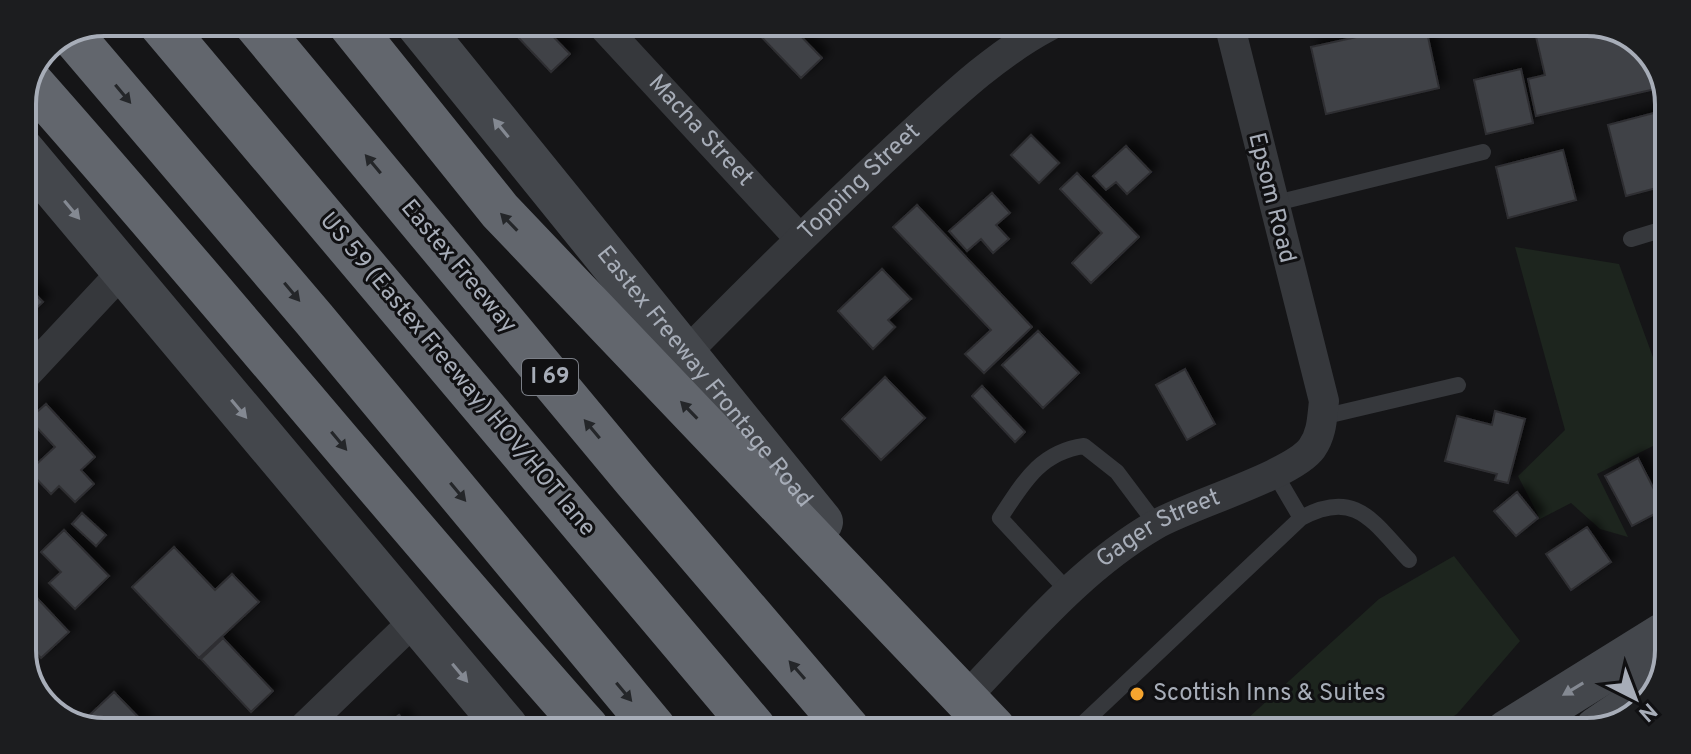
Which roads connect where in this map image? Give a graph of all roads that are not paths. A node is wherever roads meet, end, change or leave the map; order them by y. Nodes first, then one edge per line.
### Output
1 (172, 36) edge
2 (266, 36) edge
3 (359, 36) edge
4 (427, 36) edge
5 (612, 36) edge
6 (1034, 36) edge
7 (1232, 36) edge
8 (78, 42) edge
9 (38, 90) edge
10 (1483, 152) dead end
11 (36, 167) edge
12 (1272, 204) junction
13 (1655, 232) edge
14 (799, 238) junction
15 (1631, 239) dead end
16 (123, 271) junction
17 (683, 356) junction
18 (36, 364) edge
19 (1315, 369) joint
20 (1458, 385) dead end
21 (1322, 417) junction
22 (1274, 472) junction
23 (1301, 518) junction
24 (1156, 524) junction
25 (1409, 560) dead end
26 (1068, 591) junction
27 (415, 620) junction
28 (1655, 640) edge
29 (966, 697) junction
30 (313, 718) edge
31 (498, 718) edge
32 (578, 718) edge
33 (646, 718) edge
34 (746, 718) edge
35 (839, 718) edge
36 (984, 718) edge
37 (984, 718) edge
38 (1089, 718) edge
39 (1538, 718) edge

1 - 34 highway, US 59 (Eastex Freeway) HOV/HOT lane
35 -> 2 highway, Eastex Freeway / I 69
36 -> 3 highway
17 -> 4 main road, Eastex Freeway Frontage Road
5 - 14 street, Macha Street
6 - 14 street, Topping Street
7 - 12 street, Epsom Road
8 -> 33 highway
9 -> 32 highway
10 - 12 lane
11 -> 16 main road
12 - 19 street, Epsom Road
13 - 15 lane
14 - 17 street, Topping Street
16 - 18 street
16 -> 27 main road
17 - 29 main road, Eastex Freeway Frontage Road
19 - 21 street, Gager Street
20 - 21 lane
21 - 22 street, Gager Street
22 - 23 lane
22 - 24 street, Gager Street
23 - 25 lane
23 - 38 lane
24 - 26 street, Gager Street
24 - 26 lane
26 - 29 street, Gager Street
27 - 30 street
27 -> 31 main road
28 -> 39 main road
29 - 37 main road, Eastex Freeway Frontage Road

